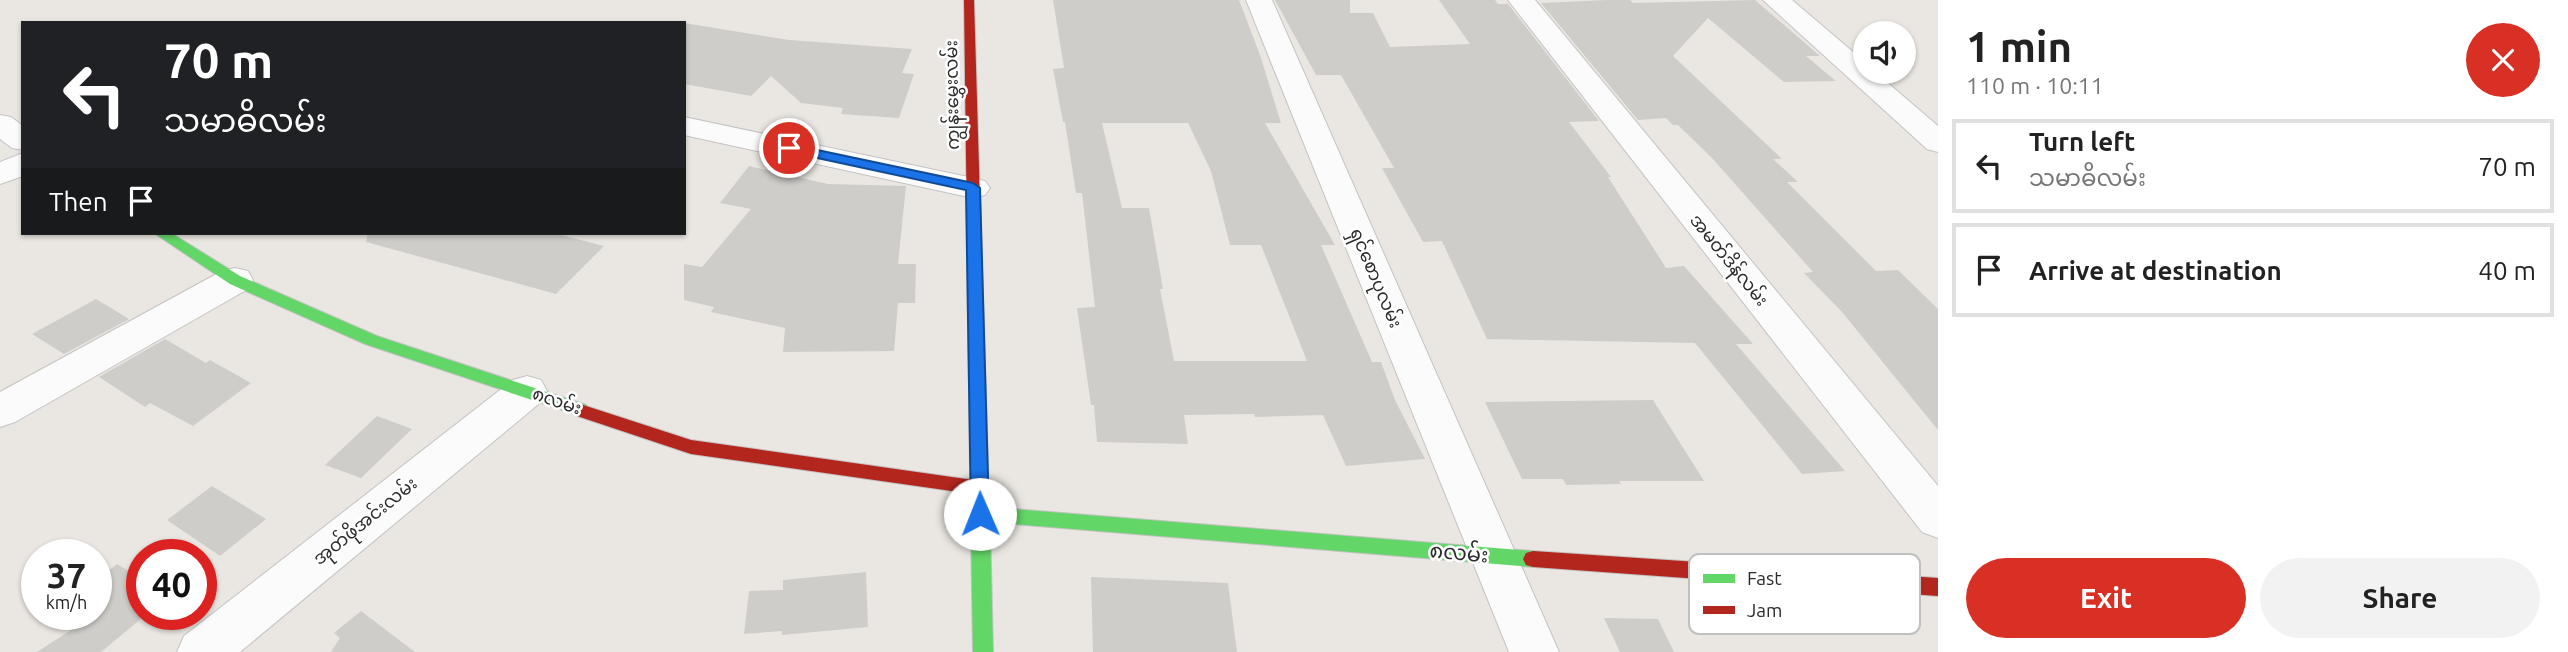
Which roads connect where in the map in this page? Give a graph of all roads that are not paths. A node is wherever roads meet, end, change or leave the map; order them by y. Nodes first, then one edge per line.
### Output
1 (969, 0) edge
2 (1259, 0) edge
3 (1521, 0) edge
4 (1776, 0) edge
5 (0, 124) edge
6 (686, 126) edge
7 (21, 140) edge
8 (1938, 142) edge
9 (21, 164) edge
10 (0, 173) edge
11 (973, 188) junction
12 (164, 235) edge
13 (235, 281) junction
14 (527, 391) junction
15 (0, 411) edge
16 (980, 488) junction
17 (980, 514) junction
18 (1938, 519) edge
19 (1493, 556) junction
20 (1689, 570) edge
21 (1920, 586) edge
22 (1938, 587) edge
23 (202, 652) edge
24 (983, 652) edge
25 (1534, 652) edge

1 - 11 street, ကျွန်းမွှေးလမ်း
2 - 19 street, ရှင်စောပုလမ်း
3 - 18 street, အမတ်ဒိန်လမ်း
4 - 8 street
5 - 7 street
6 - 11 street
9 - 10 street
11 - 16 street, ကျွန်းမွှေးလမ်း
12 - 13 street, ၈လမ်း
13 - 14 street, ၈လမ်း
13 - 15 street
14 - 16 street, ၈လမ်း
14 - 23 street, အုတ်ဖိုအင်းလမ်း
16 - 17 street, ကျွန်းမွှေးလမ်း
17 - 19 street, ၈လမ်း
17 - 24 street, ကျွန်းမွှေးလမ်း
19 - 20 street, ၈လမ်း
19 - 25 street, ရှင်စောပုလမ်း
21 - 22 street, ၈လမ်း

